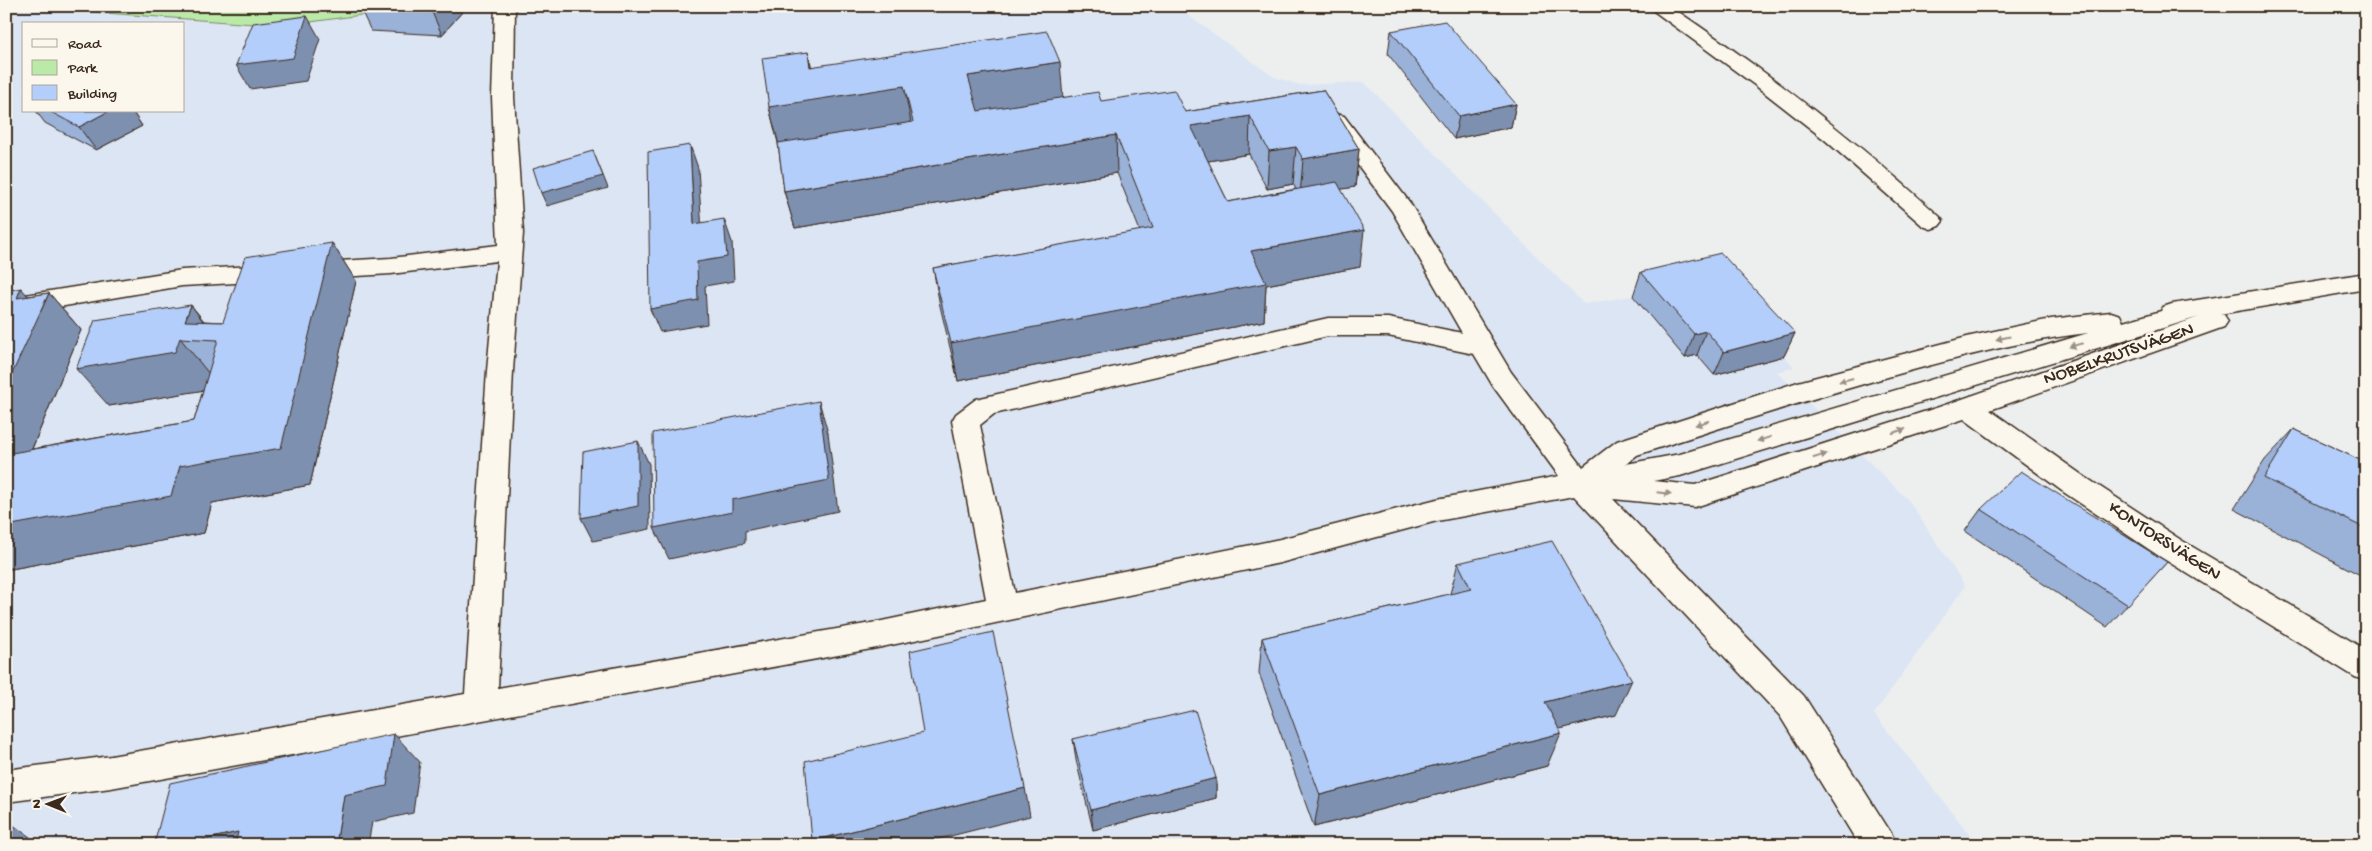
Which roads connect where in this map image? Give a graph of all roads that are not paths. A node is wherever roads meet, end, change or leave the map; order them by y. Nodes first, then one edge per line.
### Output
1 (504, 6) edge
2 (1657, 6) edge
3 (1313, 116) edge
4 (1931, 221) dead end
5 (509, 252) junction
6 (2366, 281) edge
7 (2289, 294) junction
8 (6, 308) edge
9 (2190, 311) junction
10 (1482, 346) junction
11 (1968, 408) junction
12 (1581, 485) junction
13 (1004, 609) junction
14 (2366, 666) edge
15 (481, 707) junction
16 (6, 786) edge
17 (1879, 845) edge

1 - 5 street
2 - 4 street
3 - 10 street
5 - 8 street
5 - 15 street
6 - 7 street
7 - 9 street, NOBELKRUTSVÄGEN
7 - 11 street, NOBELKRUTSVÄGEN
9 -> 12 street, NOBELKRUTSVÄGEN
9 -> 12 street, NOBELKRUTSVÄGEN
10 - 12 street
10 - 13 street
12 -> 11 street, NOBELKRUTSVÄGEN
11 - 14 street, KONTORSVÄGEN
12 - 13 street
12 - 17 street
13 - 15 street
15 - 16 street

